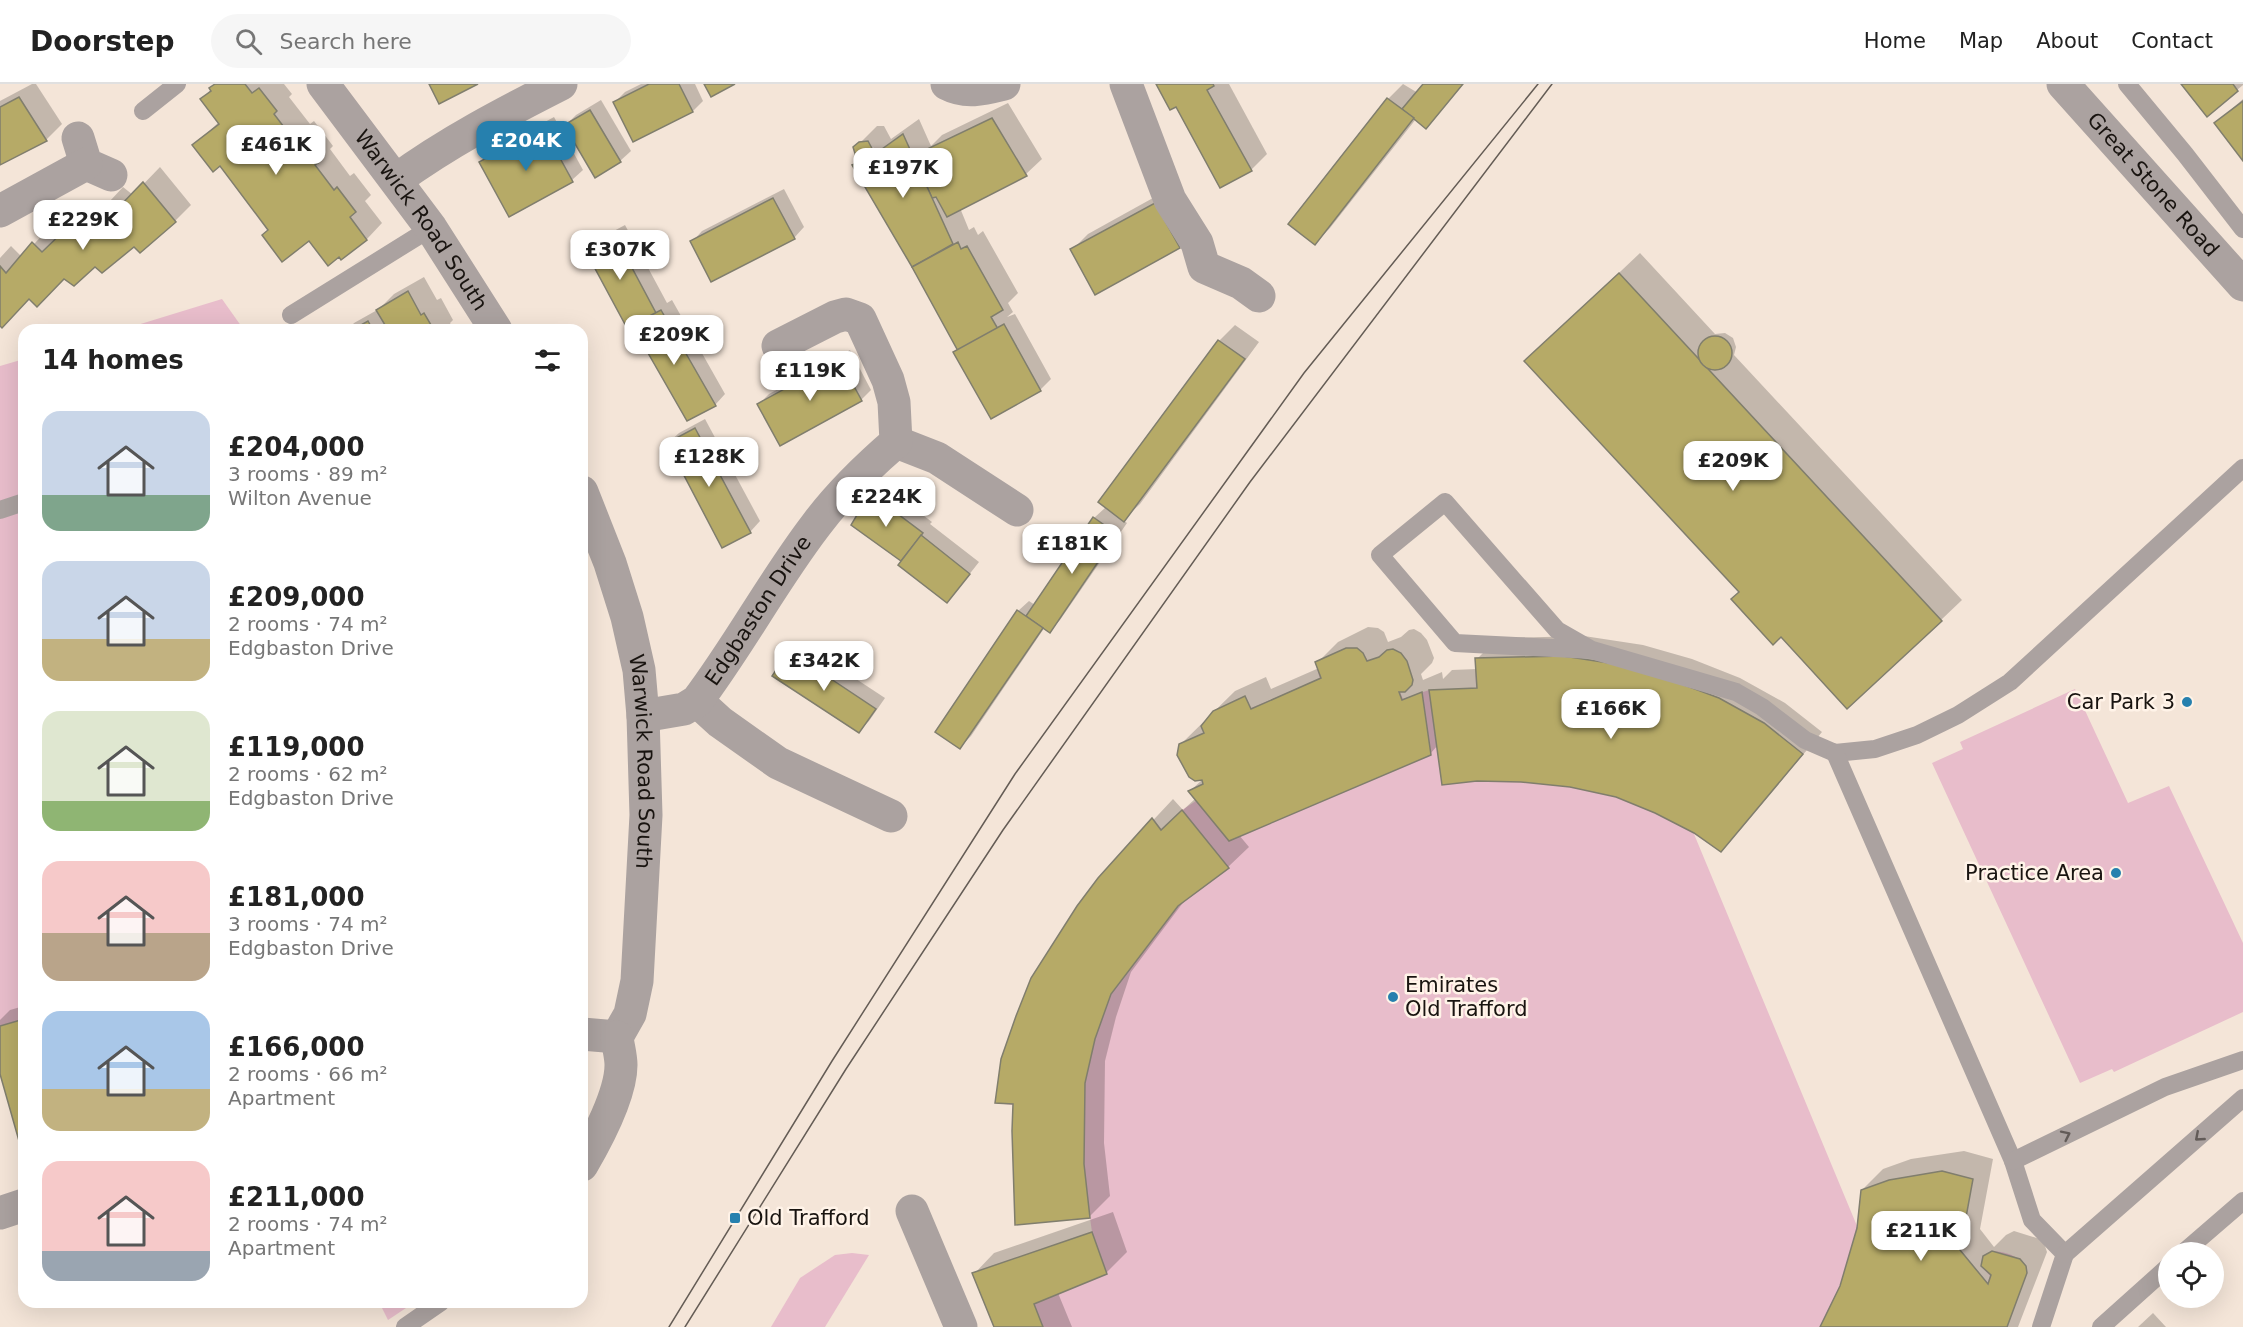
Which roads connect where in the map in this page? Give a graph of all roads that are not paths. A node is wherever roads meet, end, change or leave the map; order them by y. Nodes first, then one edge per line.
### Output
1 (177, 84) edge
2 (323, 84) edge
3 (561, 84) edge
4 (947, 84) edge
5 (1004, 84) edge
6 (1126, 84) edge
7 (2063, 84) edge
8 (2127, 84) edge
9 (143, 111) dead end
10 (92, 159) dead end
11 (396, 180) junction
12 (0, 211) edge
13 (431, 228) junction
14 (2243, 229) edge
15 (2243, 285) edge
16 (1259, 296) dead end
17 (291, 315) dead end
18 (492, 324) edge
19 (778, 346) dead end
20 (896, 442) junction
21 (2243, 468) edge
22 (18, 504) edge
23 (588, 507) edge
24 (0, 510) edge
25 (1017, 510) dead end
26 (1592, 650) junction
27 (697, 701) junction
28 (643, 716) junction
29 (1835, 753) junction
30 (891, 816) dead end
31 (588, 1035) edge
32 (616, 1037) junction
33 (2243, 1060) edge
34 (2243, 1098) edge
35 (588, 1155) edge
36 (2013, 1161) junction
37 (2243, 1201) edge
38 (18, 1207) edge
39 (912, 1211) dead end
40 (0, 1212) edge
41 (2196, 1242) edge
42 (2065, 1254) junction
43 (2158, 1276) edge
44 (432, 1308) edge
45 (405, 1327) edge
46 (961, 1327) edge
47 (2041, 1327) edge
48 (2101, 1327) edge

1 - 9 lane
2 - 11 street, Warwick Road South
3 - 11 street
4 - 5 street
6 - 16 street
7 - 15 street, Great Stone Road
8 - 14 lane, Great Stone Road
10 - 12 street
11 - 13 street, Warwick Road South
13 - 17 lane
13 - 18 street, Warwick Road South
19 - 20 street
20 - 25 street
20 - 27 street, Edgbaston Drive
21 - 29 lane
22 - 24 lane
23 - 28 street, Warwick Road South
26 - 26 lane
26 - 29 lane
27 - 28 street, Edgbaston Drive
27 - 30 street, Edgbaston Drive
28 - 32 street, Warwick Road South
29 - 36 lane
31 - 32 street
32 - 35 street
36 -> 33 lane
34 -> 42 lane
36 - 42 lane
37 - 41 lane
38 - 40 street
39 - 46 street
42 - 47 lane
43 - 48 lane
44 - 45 lane

